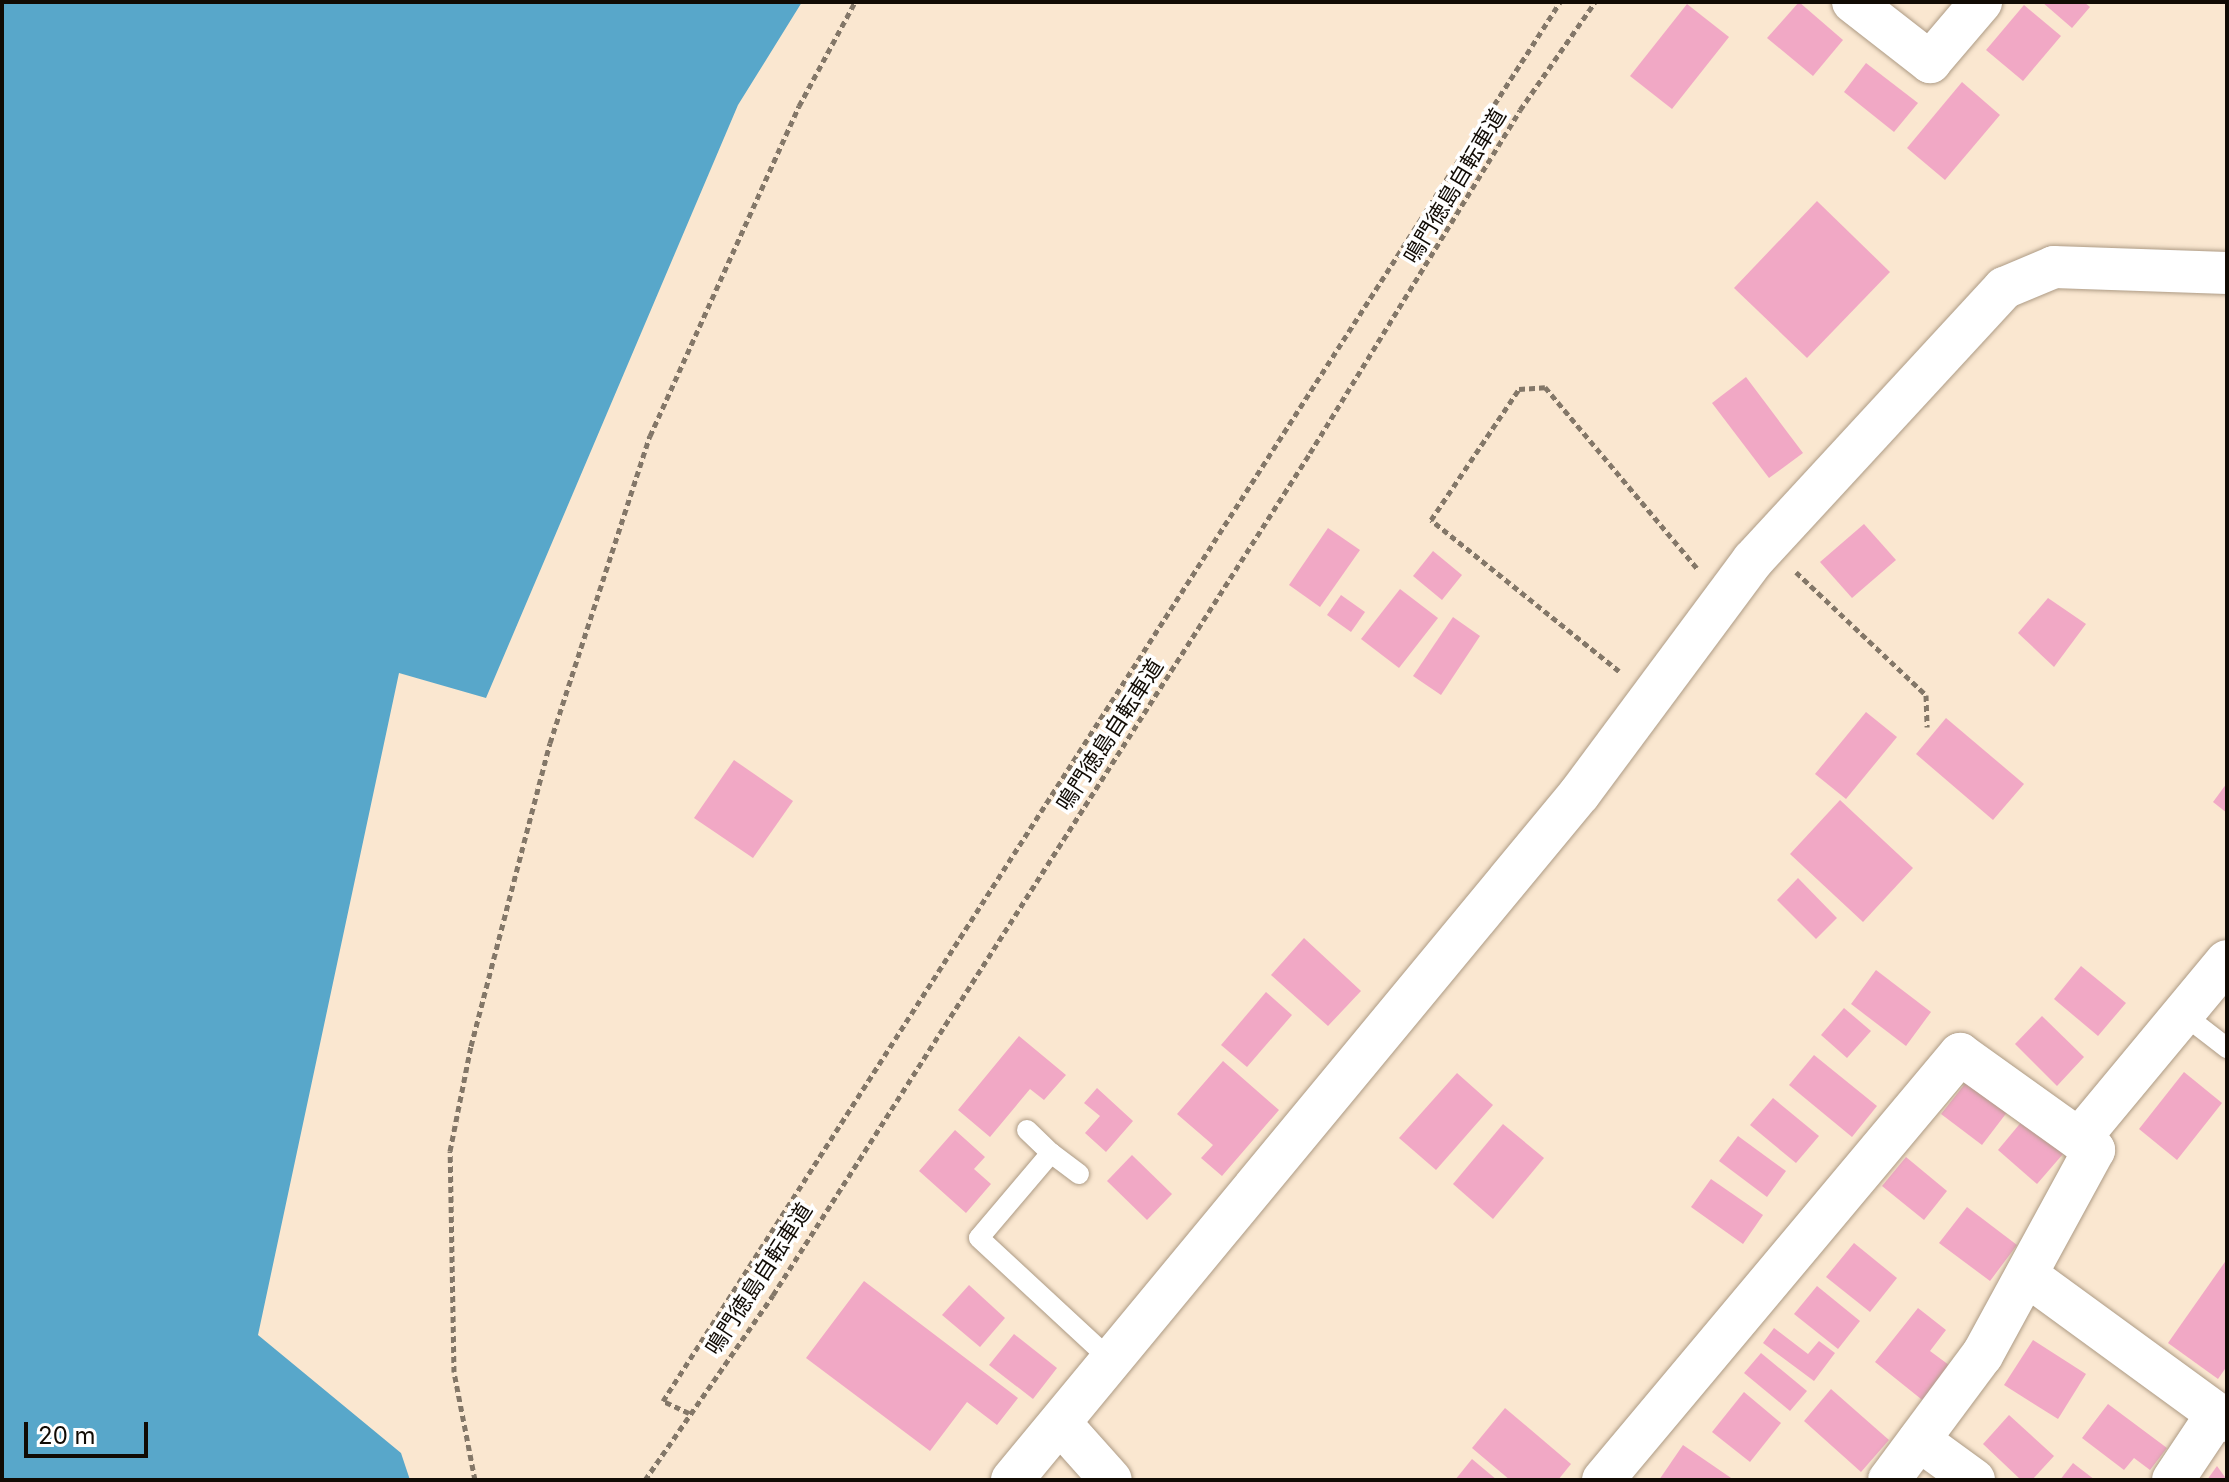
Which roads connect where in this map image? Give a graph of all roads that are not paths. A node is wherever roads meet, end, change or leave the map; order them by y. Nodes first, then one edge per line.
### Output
1 (1853, 2) edge
2 (1981, 2) edge
3 (2227, 273) edge
4 (2227, 961) edge
5 (2183, 1014) junction
6 (2227, 1048) edge
7 (1027, 1130) dead end
8 (2079, 1139) junction
9 (1051, 1153) junction
10 (1079, 1174) dead end
11 (2028, 1276) junction
12 (1112, 1361) junction
13 (2222, 1418) edge
14 (1060, 1423) junction
15 (1919, 1440) junction
16 (1012, 1480) edge
17 (1111, 1480) edge
18 (1603, 1480) edge
19 (1889, 1480) edge
20 (1974, 1480) edge
21 (2173, 1480) edge

1 - 2 street
3 - 12 street
4 - 5 street
5 - 6 lane
5 - 8 street
7 - 9 lane
8 - 11 street
8 - 18 street
9 - 10 lane
9 - 12 lane
11 - 13 street
11 - 15 street
12 - 14 street
13 - 21 street
14 - 16 street
14 - 17 street
15 - 19 street
15 - 20 street

